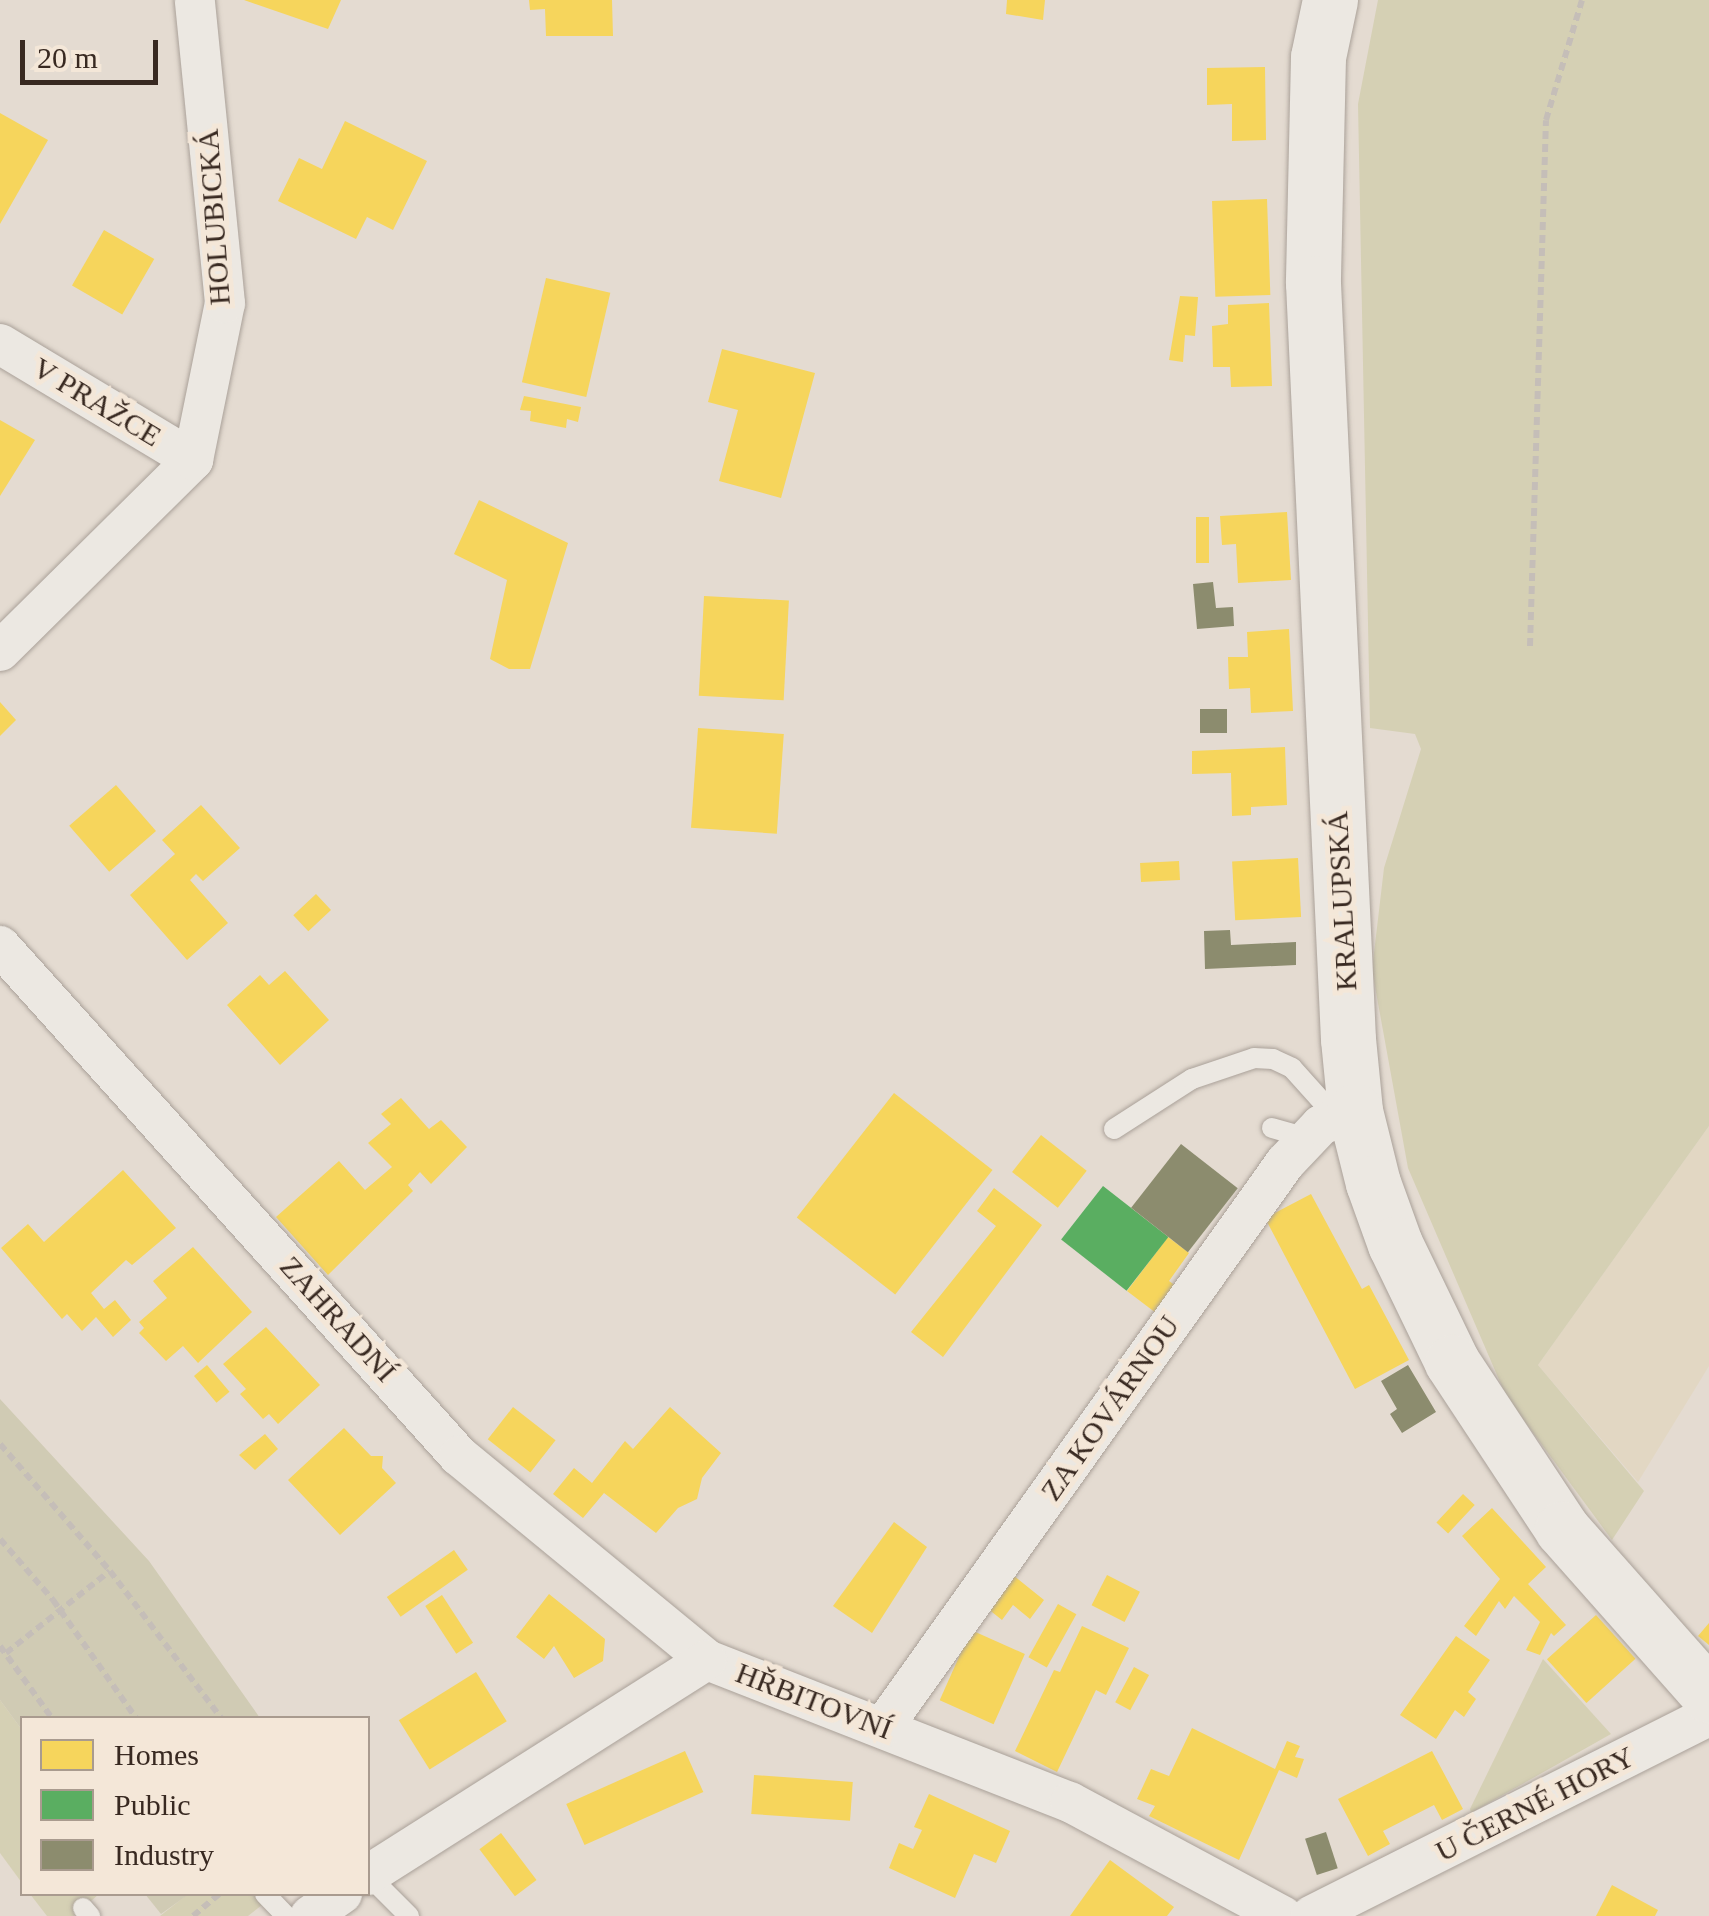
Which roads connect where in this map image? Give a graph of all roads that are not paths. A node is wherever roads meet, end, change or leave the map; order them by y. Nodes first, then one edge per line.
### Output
1 (195, 0) edge
2 (1330, 0) edge
3 (0, 344) edge
4 (193, 460) junction
5 (0, 651) edge
6 (0, 946) edge
7 (1318, 1123) junction
8 (1114, 1129) dead end
9 (706, 1660) junction
10 (1709, 1695) edge
11 (1709, 1716) edge
12 (883, 1727) junction
13 (370, 1874) edge
14 (370, 1877) edge
15 (267, 1896) edge
16 (339, 1896) edge
17 (1365, 1904) edge
18 (286, 1916) edge
19 (310, 1916) edge
20 (409, 1916) edge
21 (1283, 1916) edge
22 (1311, 1916) edge

1 - 4 street, HOLUBICKÁ
2 - 7 street, KRALUPSKÁ
3 - 4 street, V PRAŽCE
4 - 5 street
6 - 9 street, ZAHRADNÍ
7 - 8 lane
7 - 10 street, KRALUPSKÁ
7 - 12 street, ZA KOVÁRNOU
9 - 12 street, HŘBITOVNÍ
9 - 13 street, HŘBITOVNÍ
11 - 17 street, U ČERNÉ HORY
12 - 21 street, HŘBITOVNÍ
14 - 20 lane
15 - 18 lane
16 - 19 street
17 - 22 street, U ČERNÉ HORY

